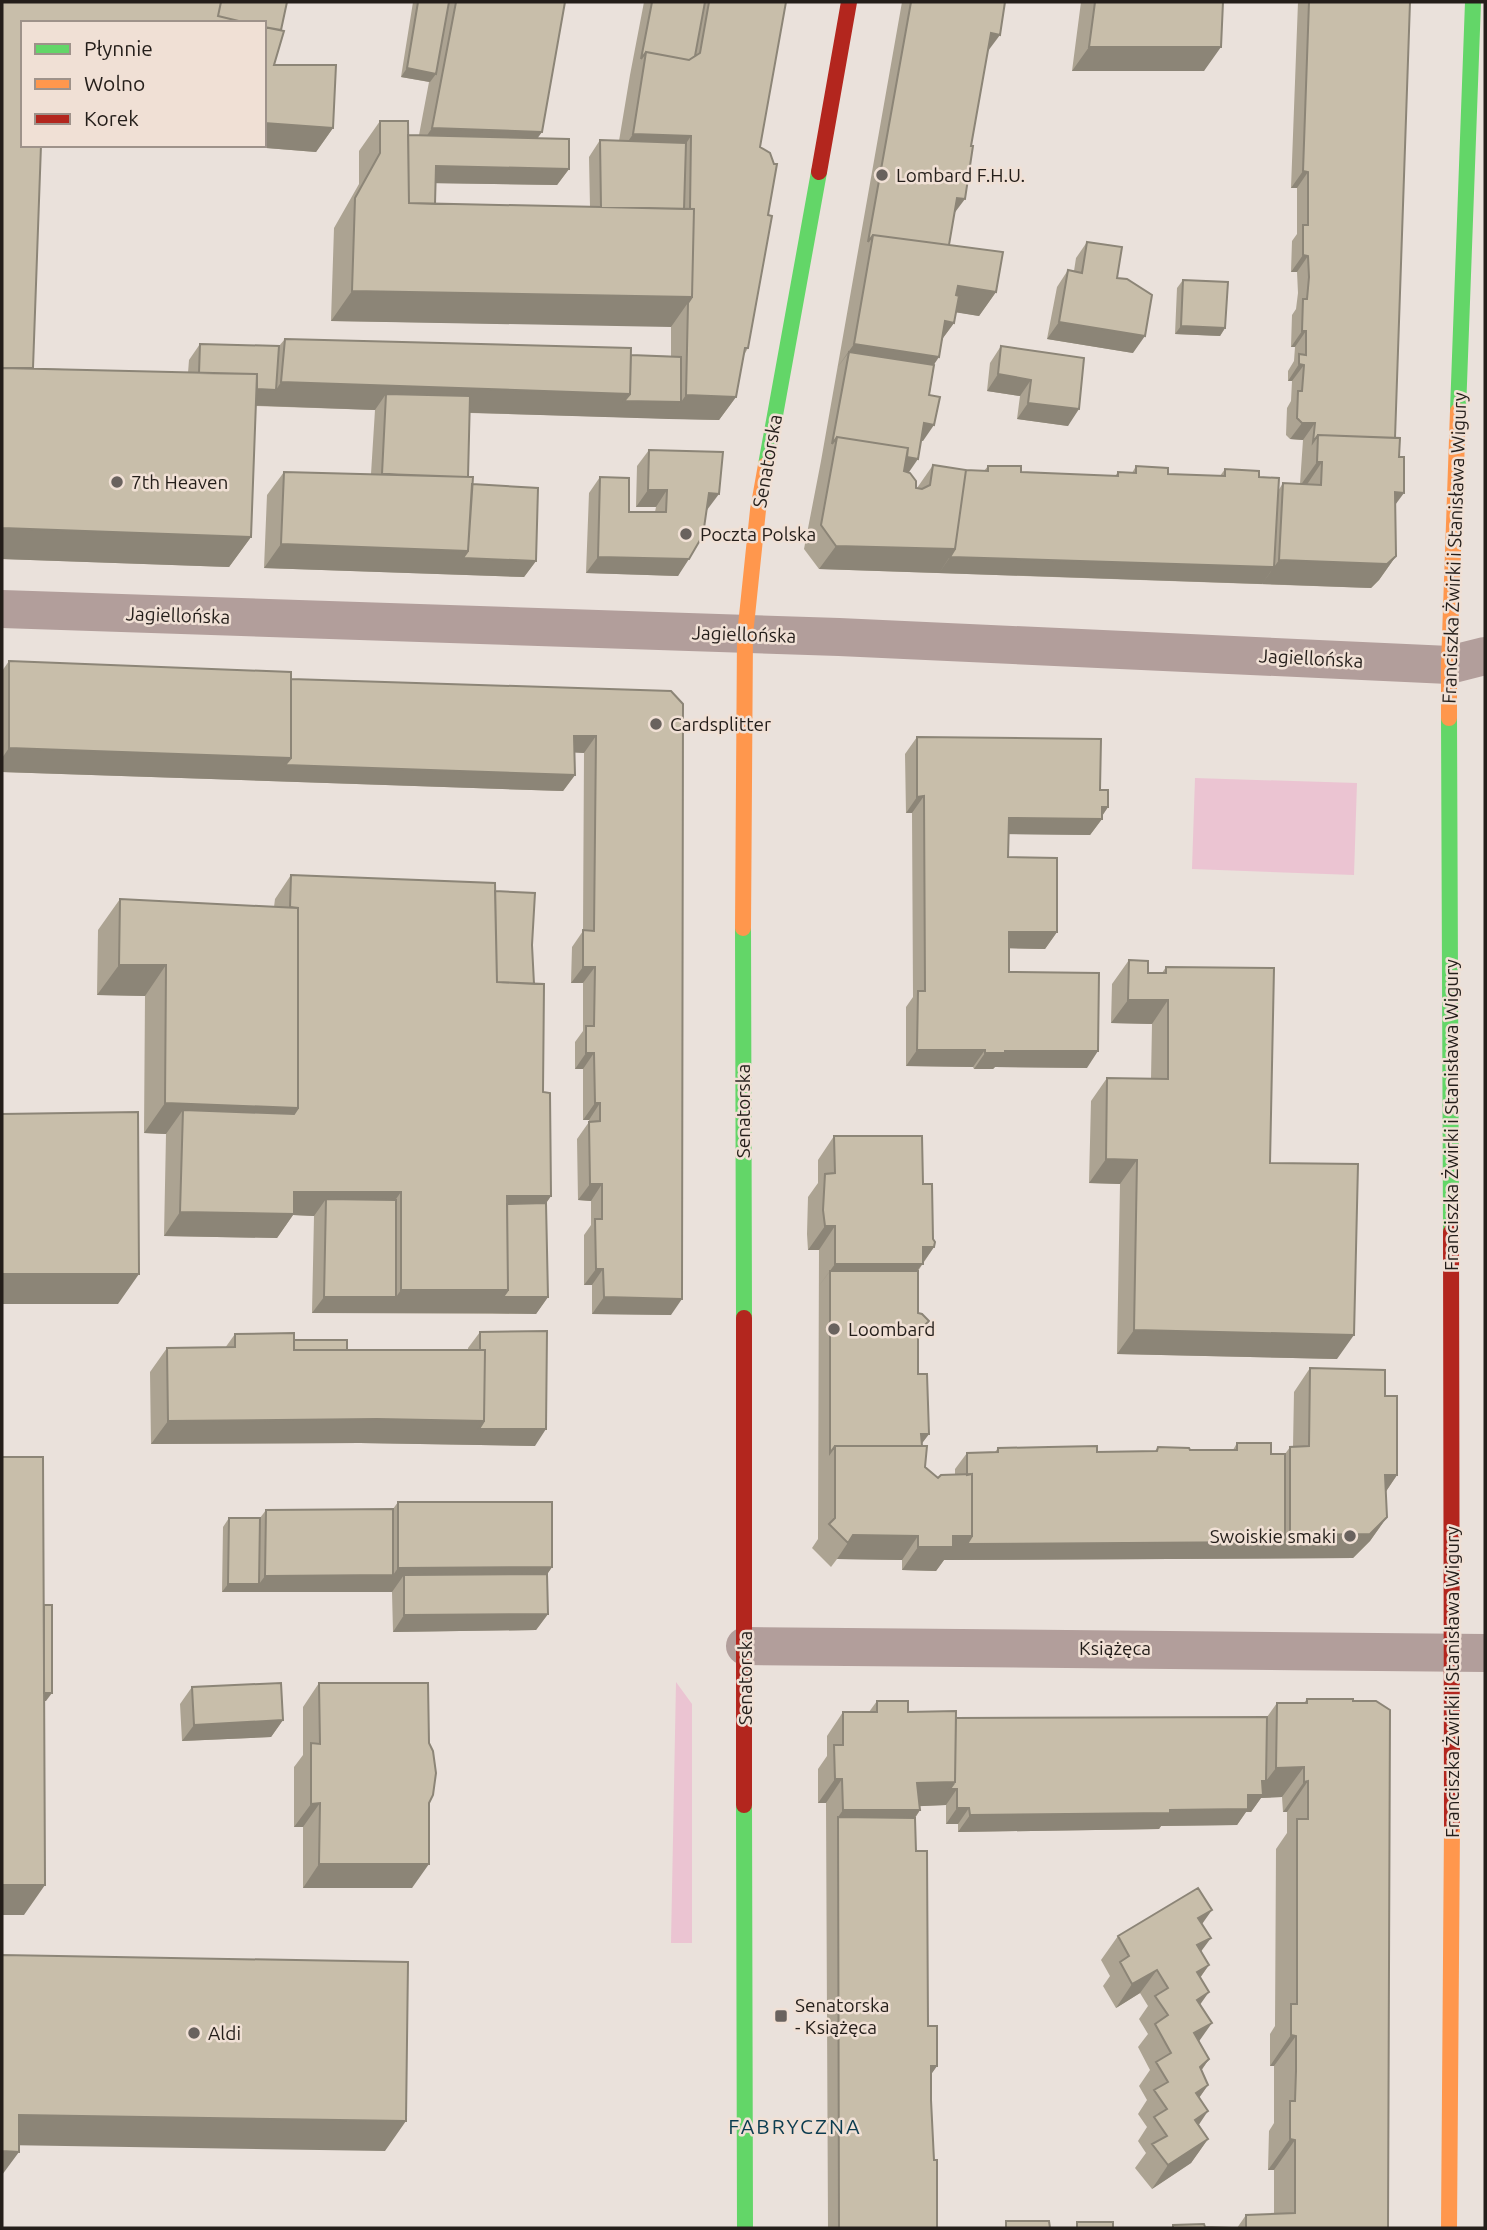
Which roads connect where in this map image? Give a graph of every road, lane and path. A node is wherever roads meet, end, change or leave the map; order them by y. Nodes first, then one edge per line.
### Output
1 (849, 2) edge
2 (1473, 2) edge
3 (2, 609) edge
4 (745, 635) junction
5 (1485, 656) edge
6 (1449, 665) junction
7 (745, 1646) junction
8 (1469, 1652) edge
9 (745, 2228) edge
10 (1450, 2228) edge

1 - 4 street, Senatorska
2 - 6 street, Franciszka Żwirki i Stanisława Wigury
3 - 4 street, Jagiellońska
4 - 6 street, Jagiellońska
4 - 7 street, Senatorska
5 - 6 street, Jagiellońska
6 - 8 street, Franciszka Żwirki i Stanisława Wigury
7 - 8 street, Książęca
7 - 9 street, Senatorska
8 - 10 street, Franciszka Żwirki i Stanisława Wigury

